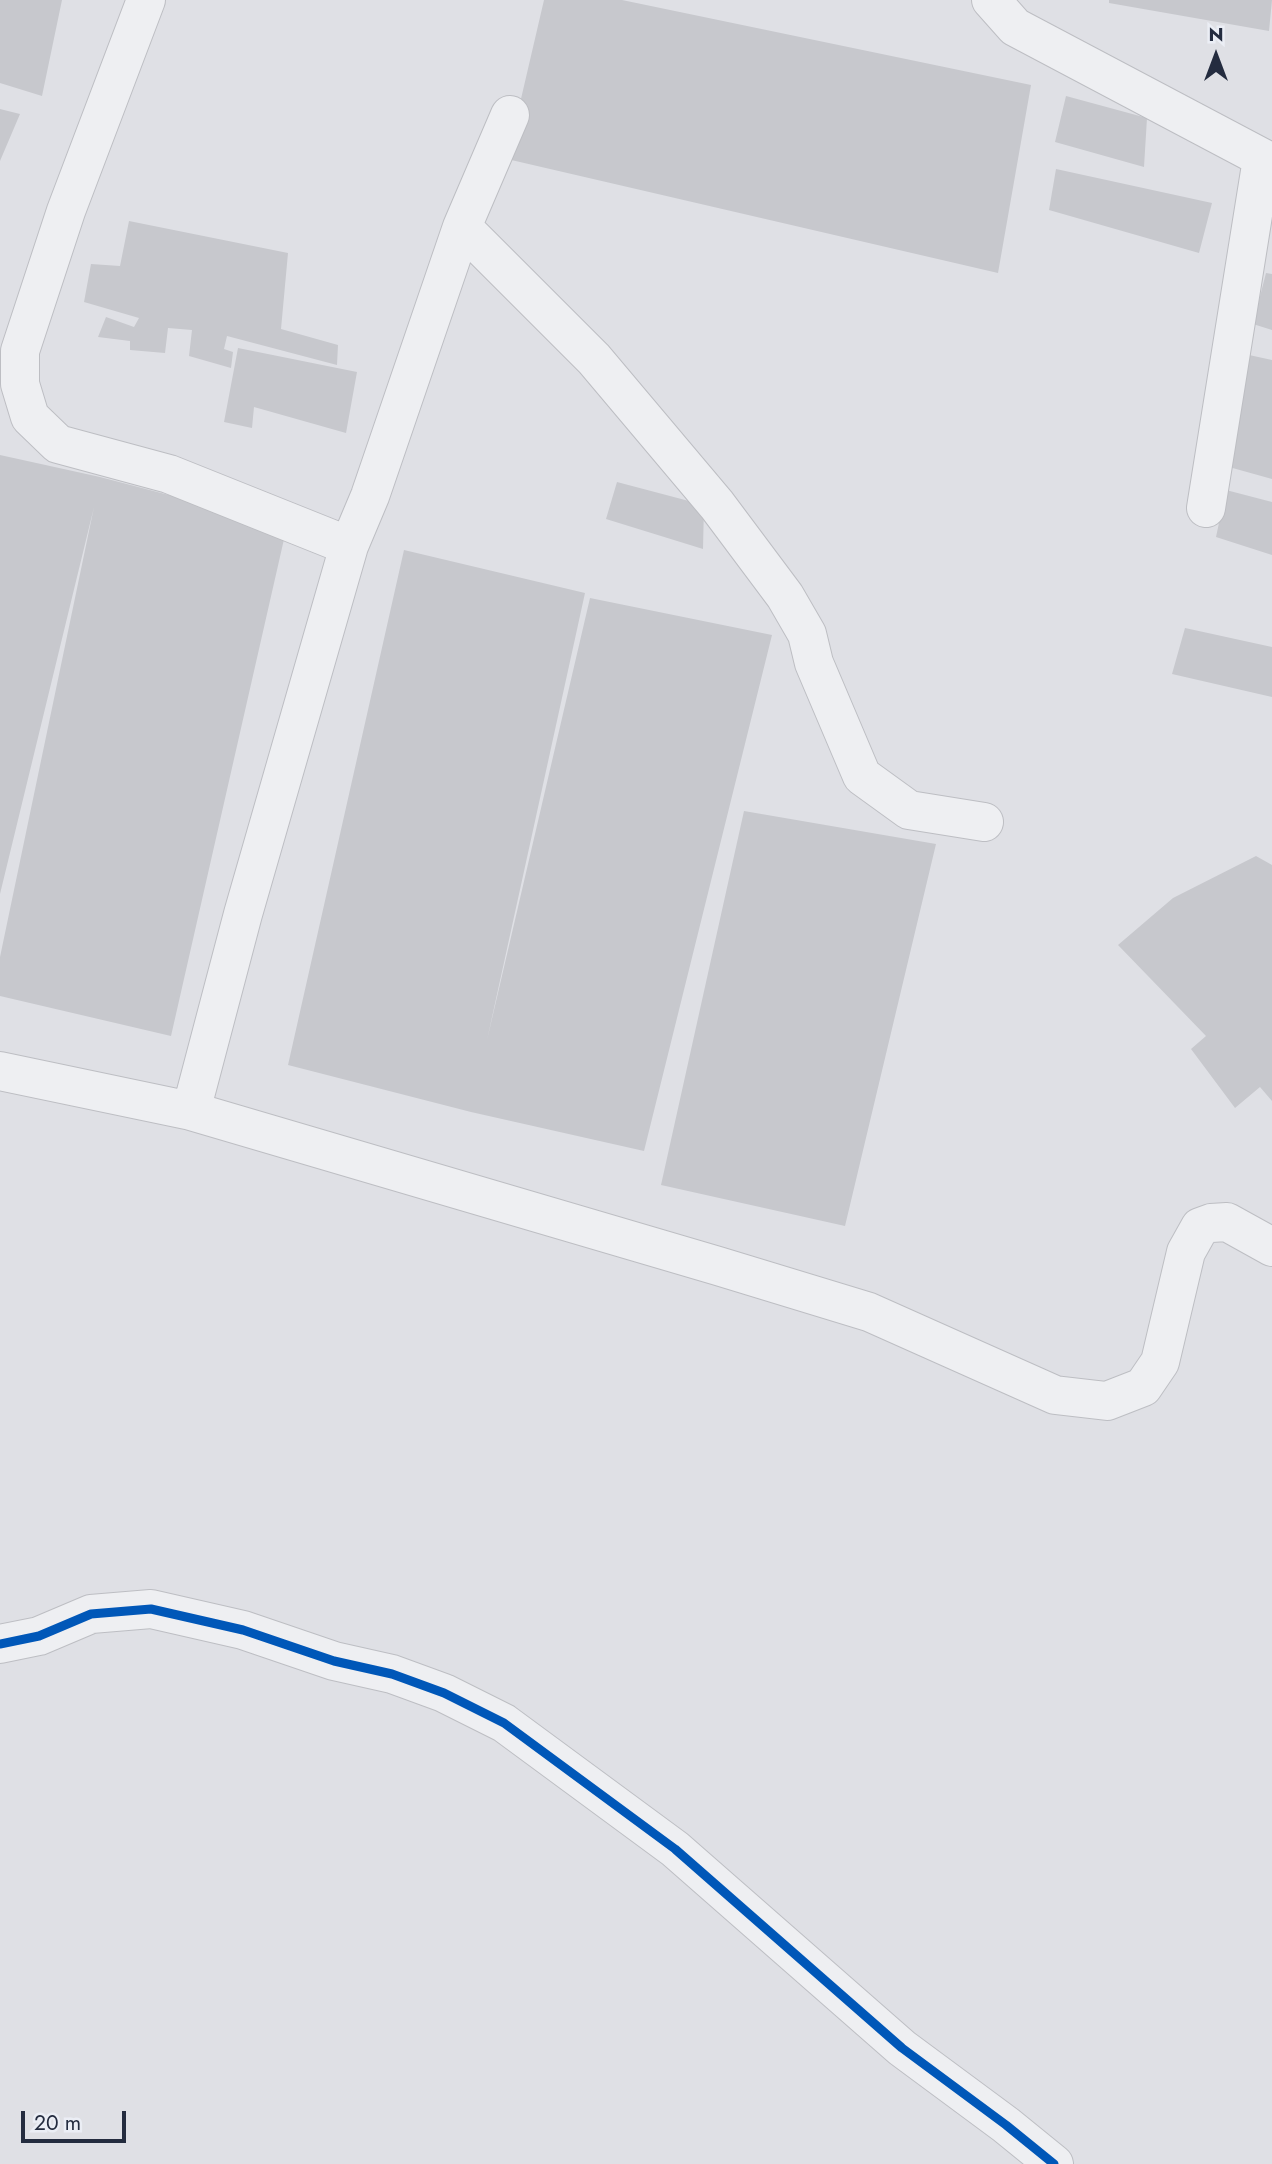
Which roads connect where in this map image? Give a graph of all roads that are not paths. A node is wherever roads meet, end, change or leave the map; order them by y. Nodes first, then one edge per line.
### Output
1 (146, 0) edge
2 (991, 0) edge
3 (510, 115) dead end
4 (1267, 161) edge
5 (462, 227) junction
6 (1206, 508) dead end
7 (349, 546) junction
8 (984, 822) dead end
9 (0, 1071) edge
10 (191, 1111) junction
11 (1272, 1247) edge
12 (0, 1644) edge
13 (1054, 2164) edge

1 - 7 street
2 - 4 street
3 - 5 street
4 - 6 street
5 - 7 street
5 - 8 street
7 - 10 street
9 - 10 street
10 - 11 street
12 - 13 street

